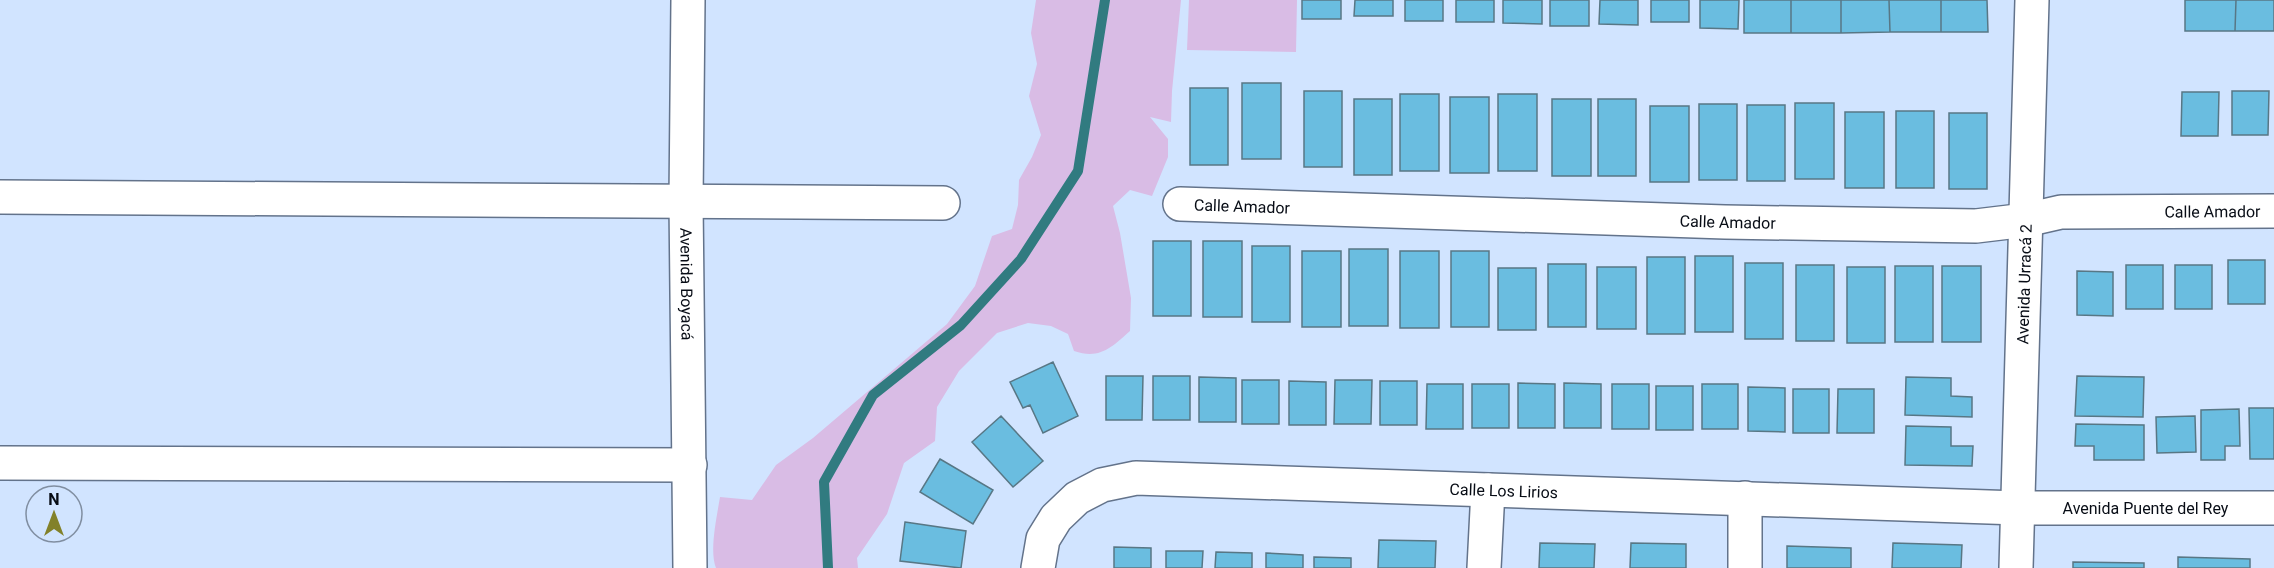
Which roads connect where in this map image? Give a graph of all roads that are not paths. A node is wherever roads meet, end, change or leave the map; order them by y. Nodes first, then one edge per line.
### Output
1 (688, 0) edge
2 (2032, 0) edge
3 (0, 197) edge
4 (686, 201) junction
5 (943, 203) dead end
6 (1180, 204) dead end
7 (2274, 211) edge
8 (2026, 220) junction
9 (0, 463) edge
10 (690, 465) junction
11 (1488, 490) junction
12 (1745, 498) junction
13 (2018, 508) junction
14 (2274, 508) edge
15 (690, 568) edge
16 (1038, 568) edge
17 (1484, 568) edge
18 (1745, 568) edge
19 (2016, 568) edge

1 - 4 street, Avenida Boyacá
2 - 8 street, Avenida Urracá 2
3 - 4 street
4 - 5 street
4 - 10 street, Avenida Boyacá
6 - 8 street, Calle Amador
7 - 8 street, Calle Amador
8 - 13 street, Avenida Urracá 2
9 - 10 street
10 - 15 street, Avenida Boyacá
11 - 12 street, Calle Los Lirios
11 - 16 street, Calle Los Lirios
11 - 17 street
12 - 13 street, Calle Los Lirios
12 - 18 street
13 - 14 street, Avenida Puente del Rey
13 - 19 street, Avenida Urracá 2

